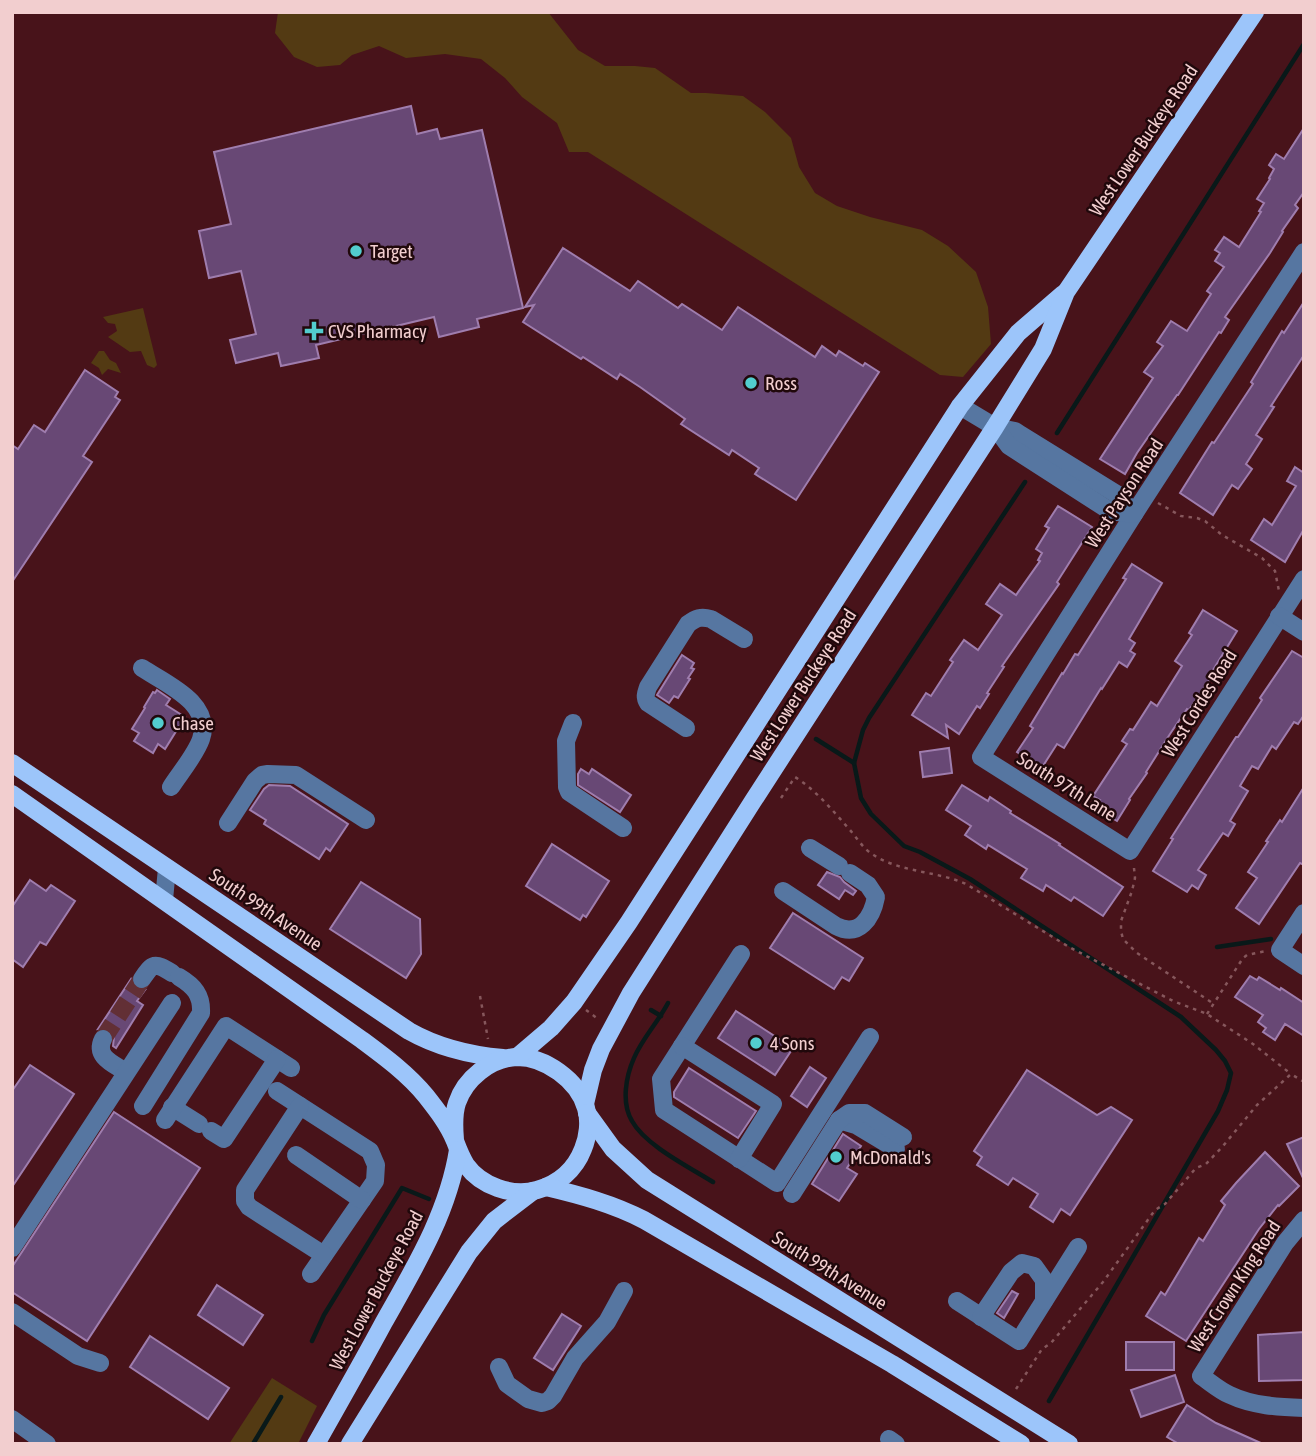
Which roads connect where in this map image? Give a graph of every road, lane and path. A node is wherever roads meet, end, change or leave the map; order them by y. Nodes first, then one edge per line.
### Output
1 (1255, 12) edge
2 (1304, 252) edge
3 (1066, 292) junction
4 (960, 406) junction
5 (995, 427) junction
6 (1147, 495) junction
7 (1134, 514) junction
8 (1304, 579) edge
9 (1291, 598) junction
10 (1279, 616) junction
11 (1304, 632) edge
12 (744, 639) dead end
13 (142, 668) dead end
14 (573, 723) dead end
15 (686, 728) dead end
16 (981, 757) joint
17 (12, 763) edge
18 (171, 786) dead end
19 (12, 794) edge
20 (781, 798) dead end
21 (366, 820) dead end
22 (228, 823) dead end
23 (623, 828) dead end
24 (810, 848) dead end
25 (1130, 851) junction
26 (167, 868) junction
27 (783, 891) dead end
28 (164, 900) junction
29 (1304, 913) edge
30 (1280, 950) junction
31 (741, 954) dead end
32 (1304, 966) edge
33 (142, 979) tunnel mouth
34 (480, 996) dead end
35 (172, 1003) dead end
36 (1214, 1004) junction
37 (586, 1010) dead end
38 (1208, 1014) junction
39 (598, 1019) dead end
40 (870, 1037) dead end
41 (103, 1039) dead end
42 (488, 1039) dead end
43 (682, 1046) junction
44 (513, 1058) junction
45 (127, 1072) junction
46 (1291, 1074) junction
47 (1304, 1082) edge
48 (277, 1091) dead end
49 (143, 1106) dead end
50 (298, 1109) junction
51 (586, 1109) junction
52 (205, 1128) joint
53 (899, 1143) dead end
54 (456, 1145) junction
55 (296, 1155) dead end
56 (739, 1158) junction
57 (539, 1189) junction
58 (792, 1194) dead end
59 (362, 1200) junction
60 (1304, 1220) edge
61 (1079, 1247) dead end
62 (12, 1248) edge
63 (324, 1255) junction
64 (311, 1274) dead end
65 (624, 1291) dead end
66 (1044, 1300) junction
67 (957, 1301) dead end
68 (12, 1312) edge
69 (981, 1317) junction
70 (100, 1363) dead end
71 (499, 1367) dead end
72 (1016, 1389) dead end
73 (1304, 1408) edge
74 (12, 1419) edge
75 (47, 1444) edge
76 (316, 1444) edge
77 (350, 1444) edge
78 (1021, 1444) edge
79 (1069, 1444) edge

1 - 3 main road, West Lower Buckeye Road
2 - 6 street, West Payson Road
3 - 4 main road, West Lower Buckeye Road
3 - 5 main road, West Lower Buckeye Road
4 - 5 street
4 - 44 main road, West Lower Buckeye Road
5 - 7 street
5 - 51 main road, West Lower Buckeye Road
6 - 7 street, West Payson Road
6 - 9 path
7 - 16 street, West Payson Road
8 - 9 street, West Cordes Road
9 - 10 street, West Cordes Road
10 - 11 street
10 - 25 street, West Cordes Road
12 - 15 street
13 - 18 street
14 - 23 street
16 - 25 street, South 97th Lane
17 - 26 main road, South 99th Avenue
19 - 28 main road
20 - 38 path
21 - 22 street
24 - 27 street
25 - 36 path
26 - 28 street
26 - 44 main road, South 99th Avenue
28 - 54 main road
29 - 30 street
30 - 32 street
30 - 36 path
31 - 43 street
33 - 49 street
34 - 42 path
35 - 45 street
36 - 38 path
37 - 39 path
38 - 46 path
40 - 56 street
41 - 45 street
43 - 56 street
43 - 56 street
44 - 51 main road
44 - 54 main road
45 - 62 street
46 - 47 path
46 - 72 path
48 - 50 street
50 - 59 street
50 - 63 street
51 - 57 main road
51 - 79 main road, South 99th Avenue
52 - 52 street
53 - 58 street
54 - 57 main road
54 - 76 main road, West Lower Buckeye Road
55 - 59 street
57 - 77 main road
57 - 78 main road
59 - 63 street
60 - 73 street, West Crown King Road
61 - 66 street
63 - 64 street
65 - 71 street
66 - 69 street
66 - 69 street
67 - 69 street
68 - 70 street
74 - 75 street

